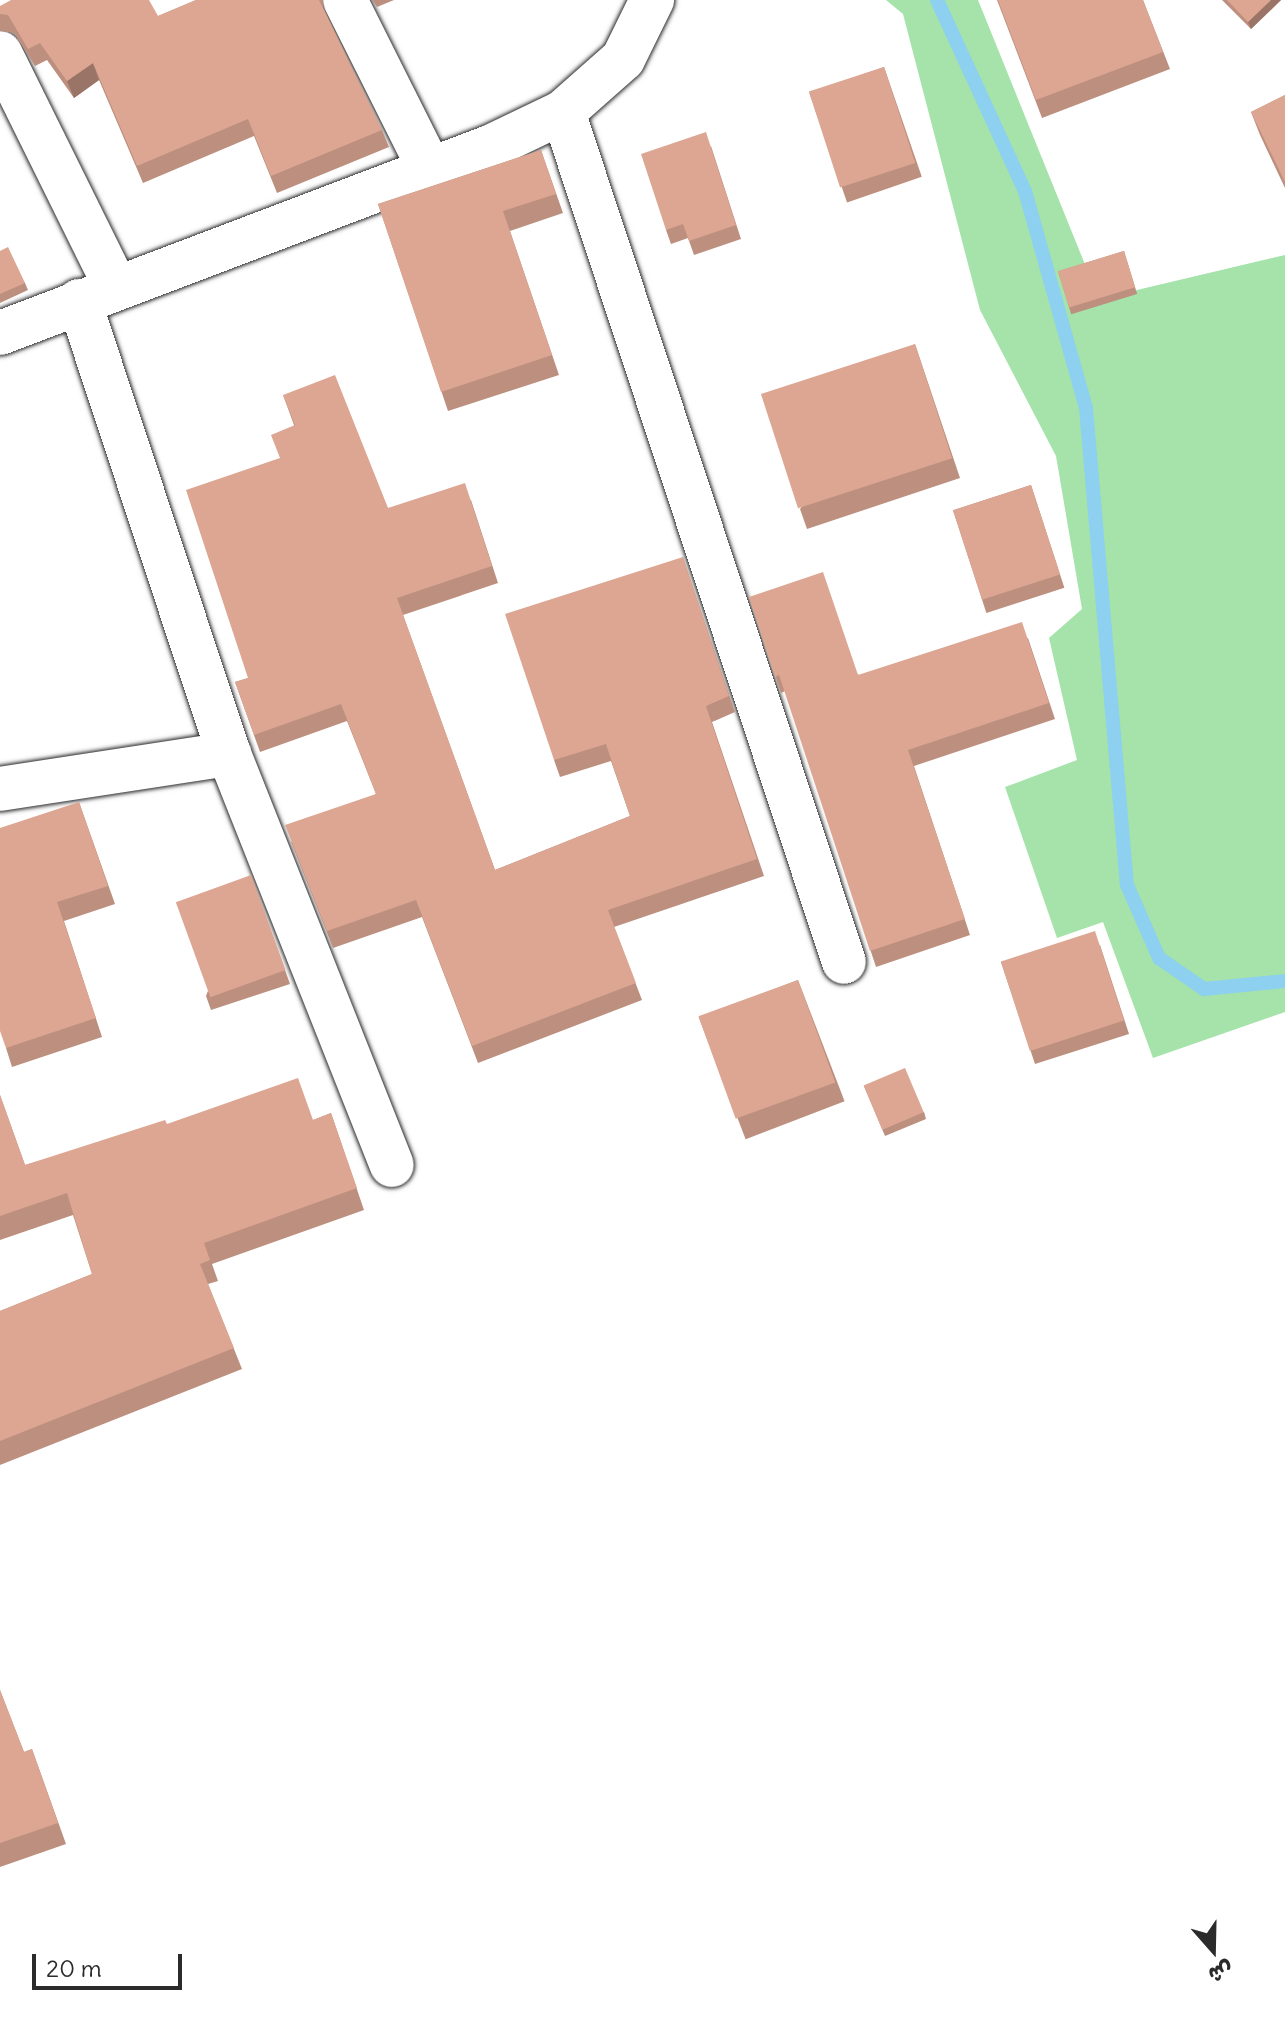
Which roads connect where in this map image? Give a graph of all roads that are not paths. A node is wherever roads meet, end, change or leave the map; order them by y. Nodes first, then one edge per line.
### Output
1 (345, 0) edge
2 (652, 0) edge
3 (0, 53) edge
4 (563, 112) junction
5 (430, 170) junction
6 (97, 295) junction
7 (0, 333) edge
8 (229, 754) junction
9 (0, 789) edge
10 (844, 962) dead end
11 (392, 1165) dead end

1 - 5 street
2 - 4 street
3 - 6 street
4 - 5 street
4 - 10 street
5 - 6 street
6 - 7 street
6 - 8 street
8 - 9 street
8 - 11 street

